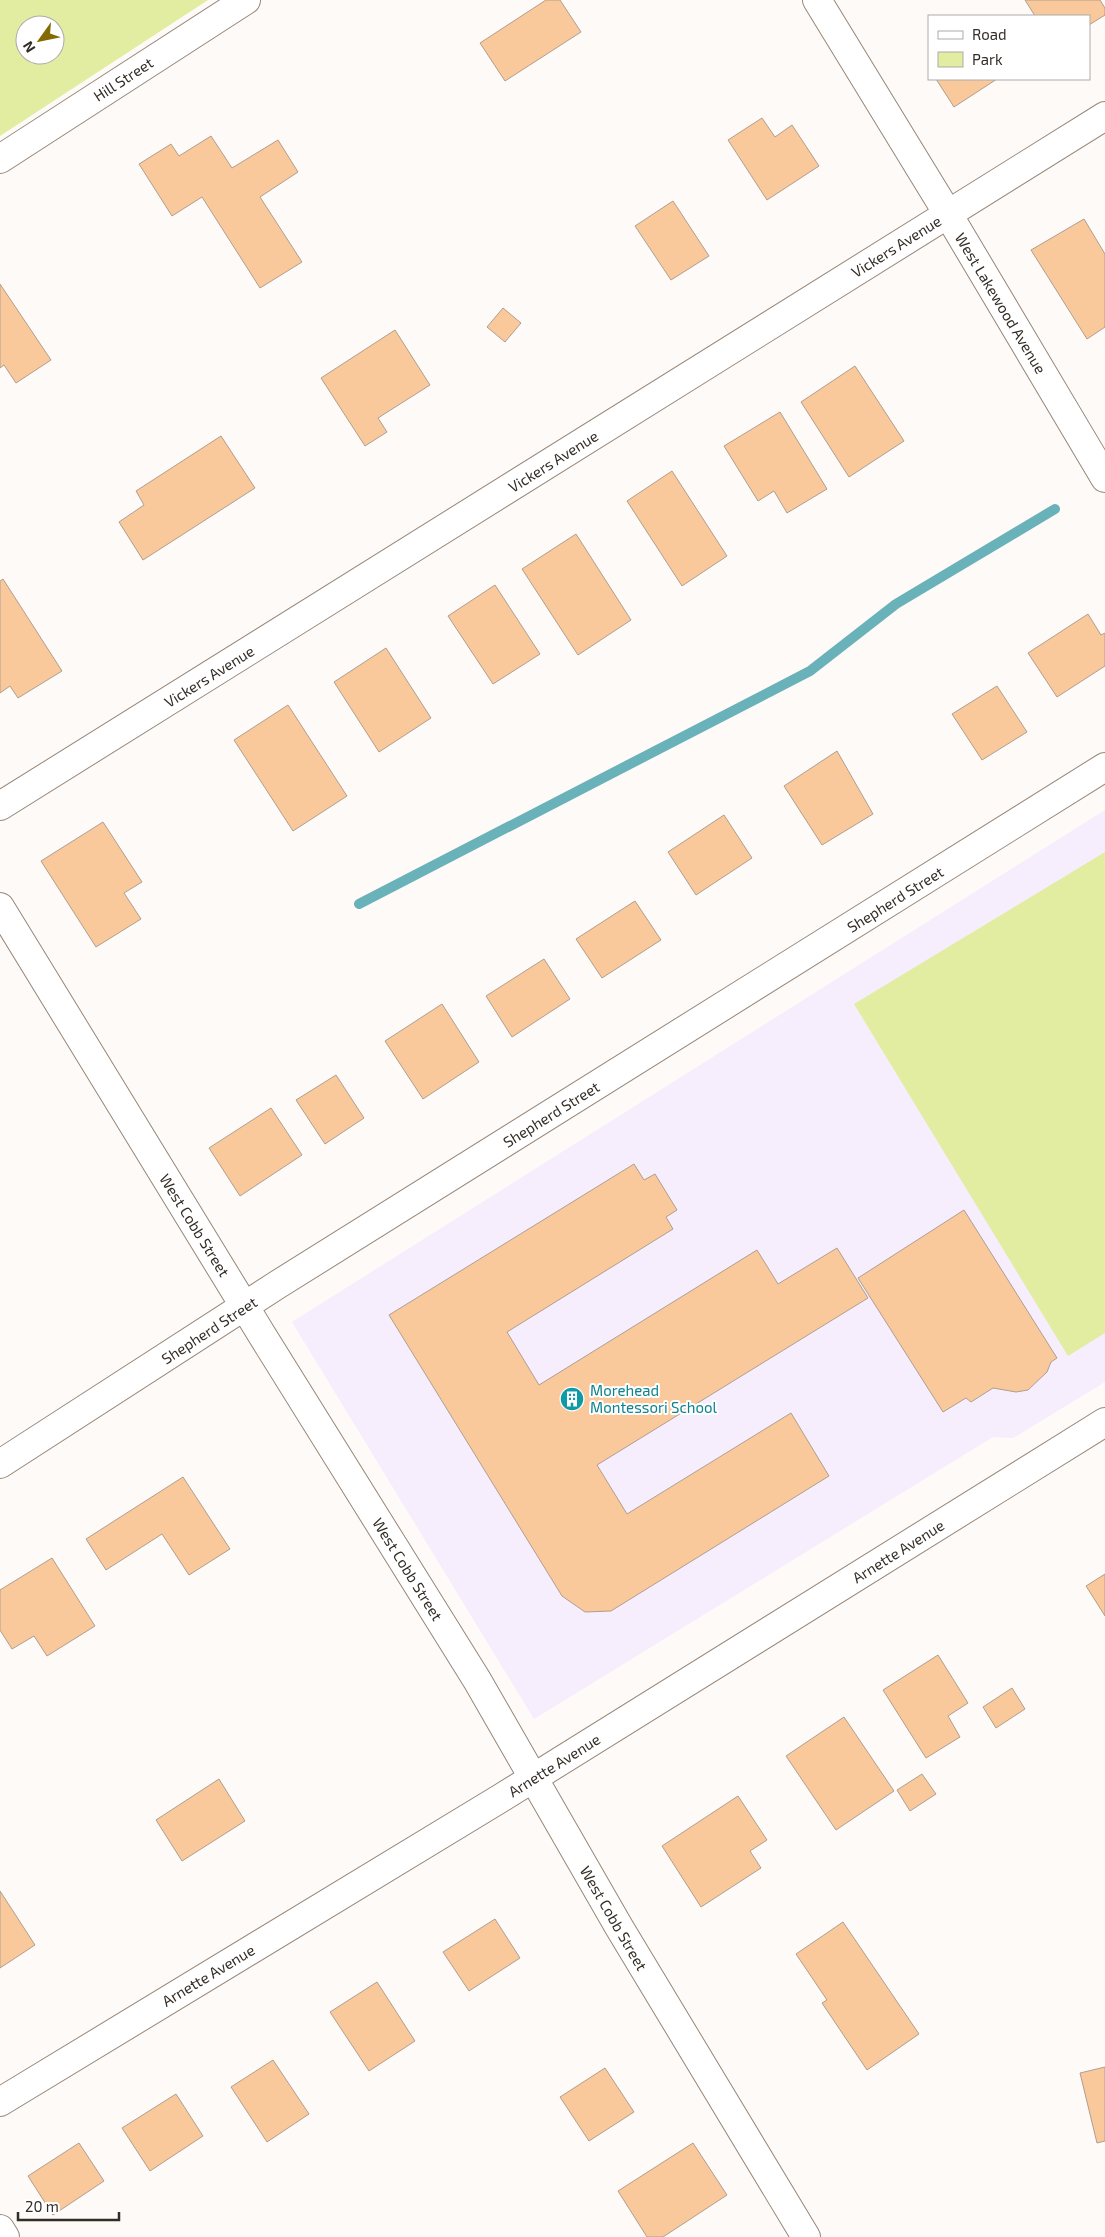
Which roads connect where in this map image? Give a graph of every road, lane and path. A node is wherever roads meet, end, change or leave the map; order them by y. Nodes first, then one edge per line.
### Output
1 (246, 0) edge
2 (817, 0) edge
3 (1105, 116) edge
4 (0, 158) edge
5 (948, 214) junction
6 (1105, 478) edge
7 (1105, 767) edge
8 (0, 806) edge
9 (0, 907) edge
10 (245, 1307) junction
11 (1105, 1422) edge
12 (0, 1464) edge
13 (533, 1778) junction
14 (0, 2102) edge
15 (0, 2229) edge
16 (5, 2237) edge
17 (806, 2237) edge

1 - 4 street, Hill Street
2 - 5 street, West Lakewood Avenue
3 - 5 street, Vickers Avenue
5 - 6 street, West Lakewood Avenue
5 - 8 street, Vickers Avenue
7 - 10 street, Shepherd Street
9 - 10 street, West Cobb Street
10 - 12 street, Shepherd Street
10 - 13 street, West Cobb Street
11 - 13 street, Arnette Avenue
13 - 14 street, Arnette Avenue
13 - 17 street, West Cobb Street
15 - 16 street

